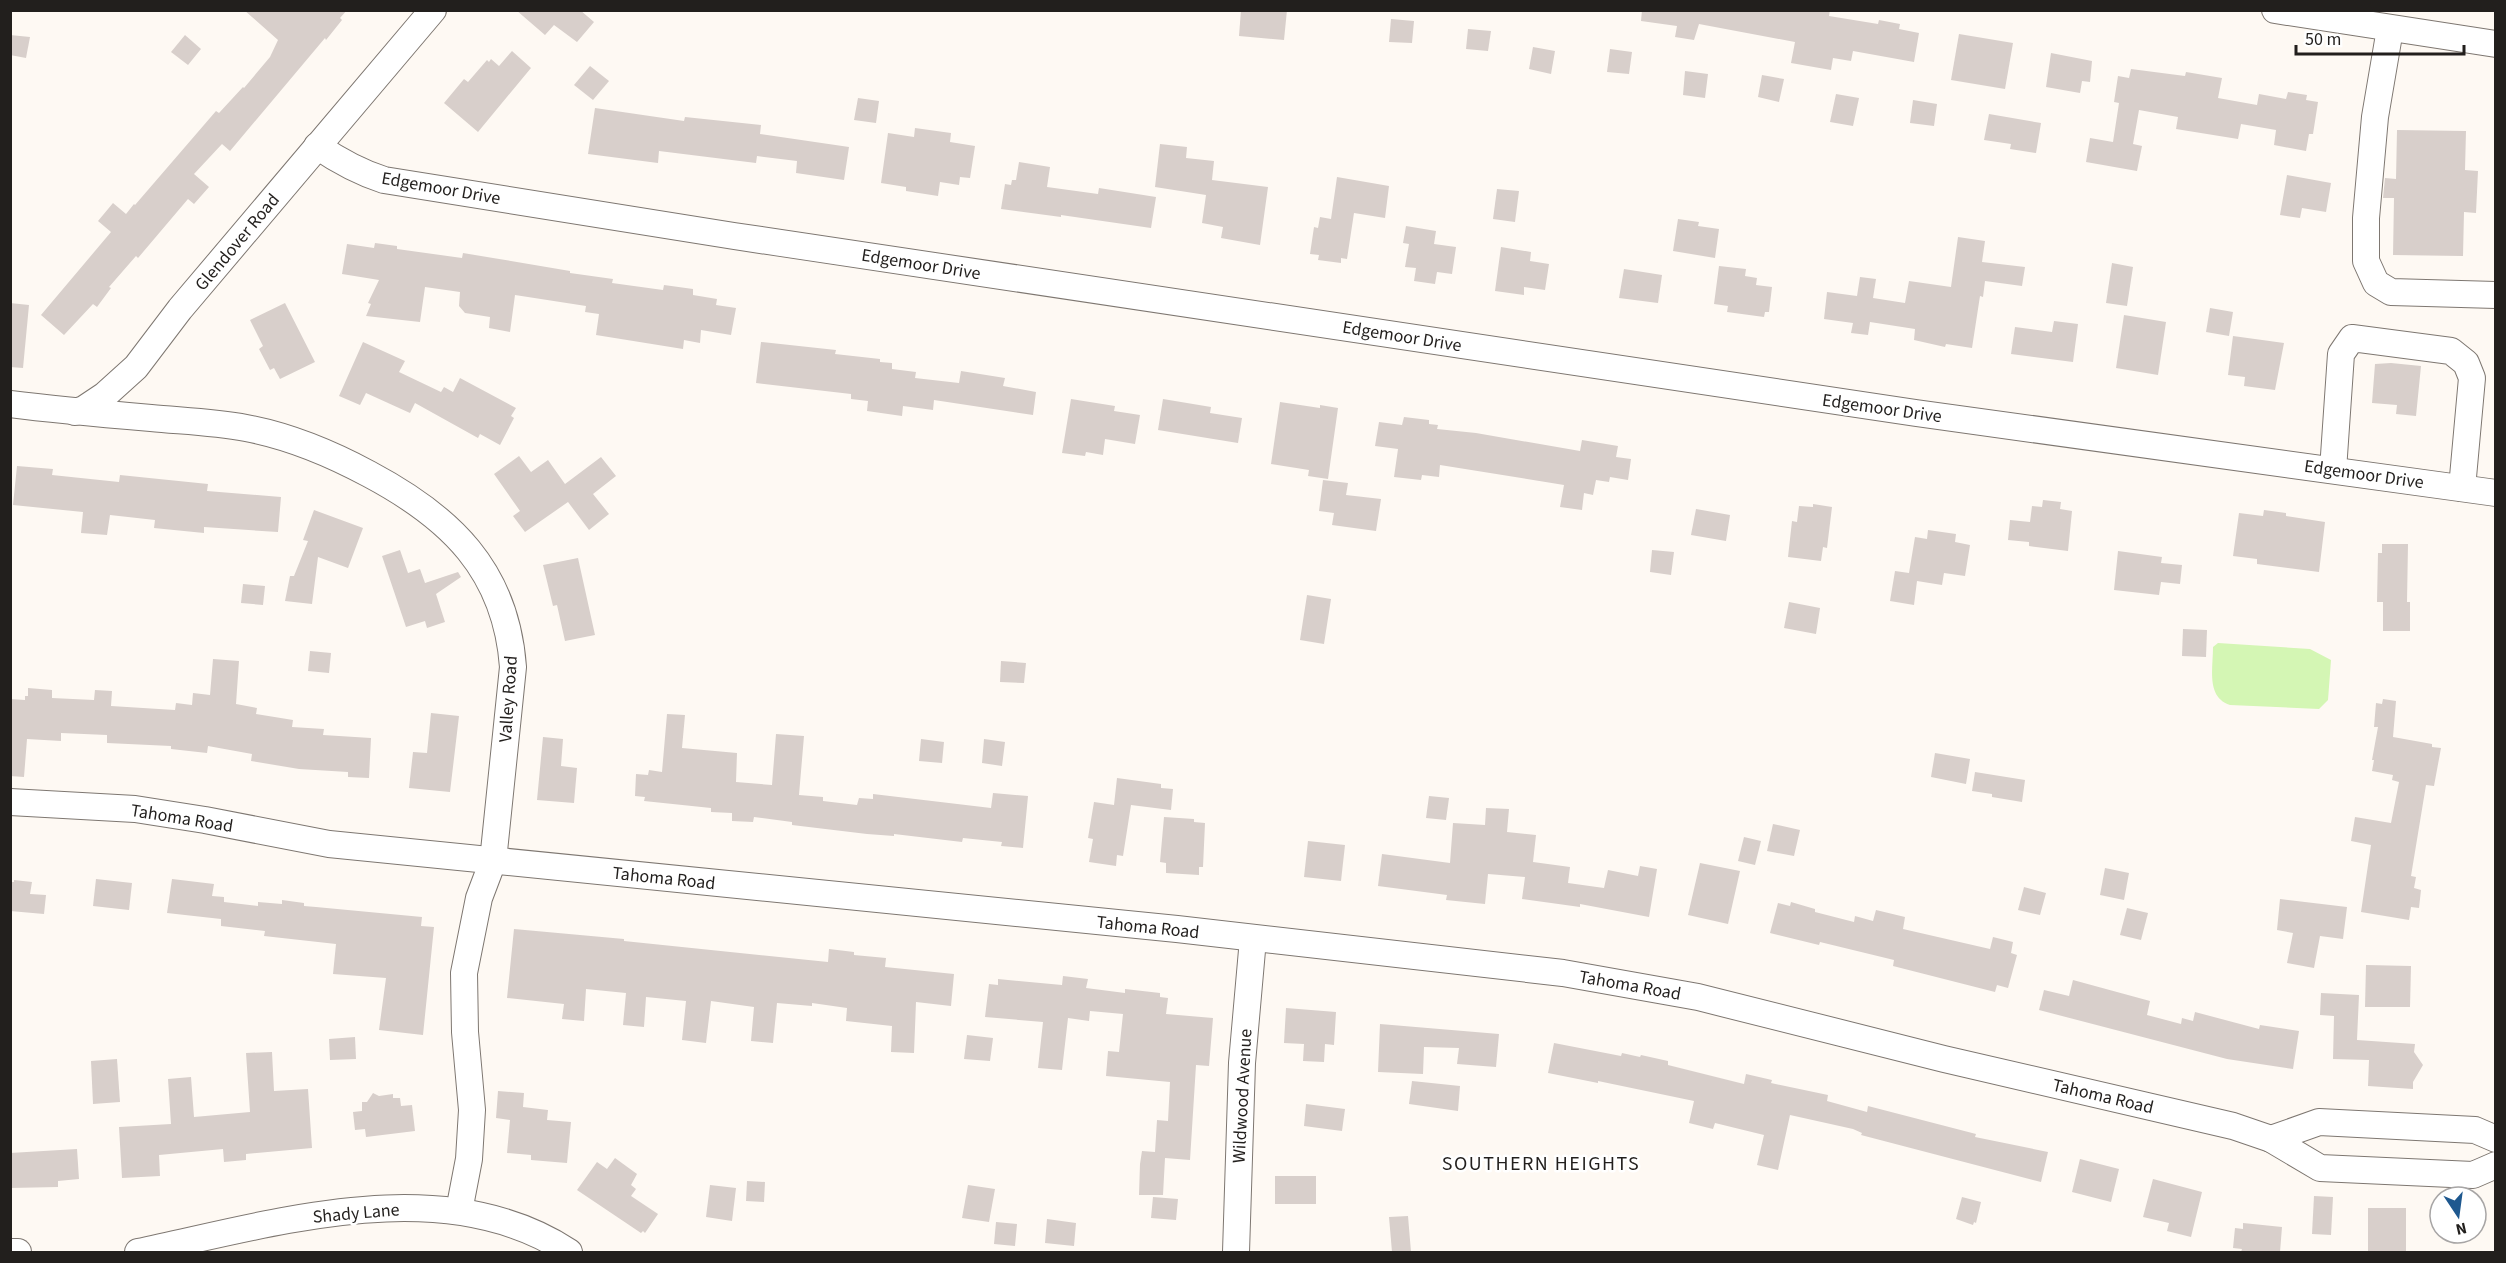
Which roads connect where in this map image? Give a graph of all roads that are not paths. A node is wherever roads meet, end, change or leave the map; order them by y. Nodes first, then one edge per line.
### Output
1 (433, 10) edge
2 (2275, 10) edge
3 (2381, 22) edge
4 (2496, 44) edge
5 (317, 146) junction
6 (2496, 296) edge
7 (10, 404) edge
8 (75, 412) junction
9 (2333, 470) junction
10 (2462, 488) junction
11 (2496, 493) edge
12 (10, 802) edge
13 (493, 861) junction
14 (1253, 939) junction
15 (2496, 1138) edge
16 (2271, 1139) junction
17 (2496, 1165) edge
18 (459, 1211) junction
19 (10, 1252) edge
20 (18, 1252) edge
21 (138, 1252) edge
22 (569, 1252) edge
23 (1236, 1252) edge

1 - 5 street, Glendover Road
2 - 3 street
3 - 4 street
3 - 6 street
5 - 8 street, Glendover Road
5 - 9 street, Edgemoor Drive
7 - 8 street
8 - 13 street, Valley Road
9 - 10 street, Edgemoor Drive
9 - 10 street
10 - 11 street, Edgemoor Drive
12 - 13 street, Tahoma Road
13 - 14 street, Tahoma Road
13 - 18 street, Valley Road
14 - 16 street, Tahoma Road
14 - 23 street, Wildwood Avenue
15 - 16 street
16 - 17 street, Tahoma Road
18 - 21 street, Shady Lane
18 - 22 street, Shady Lane
19 - 20 street

